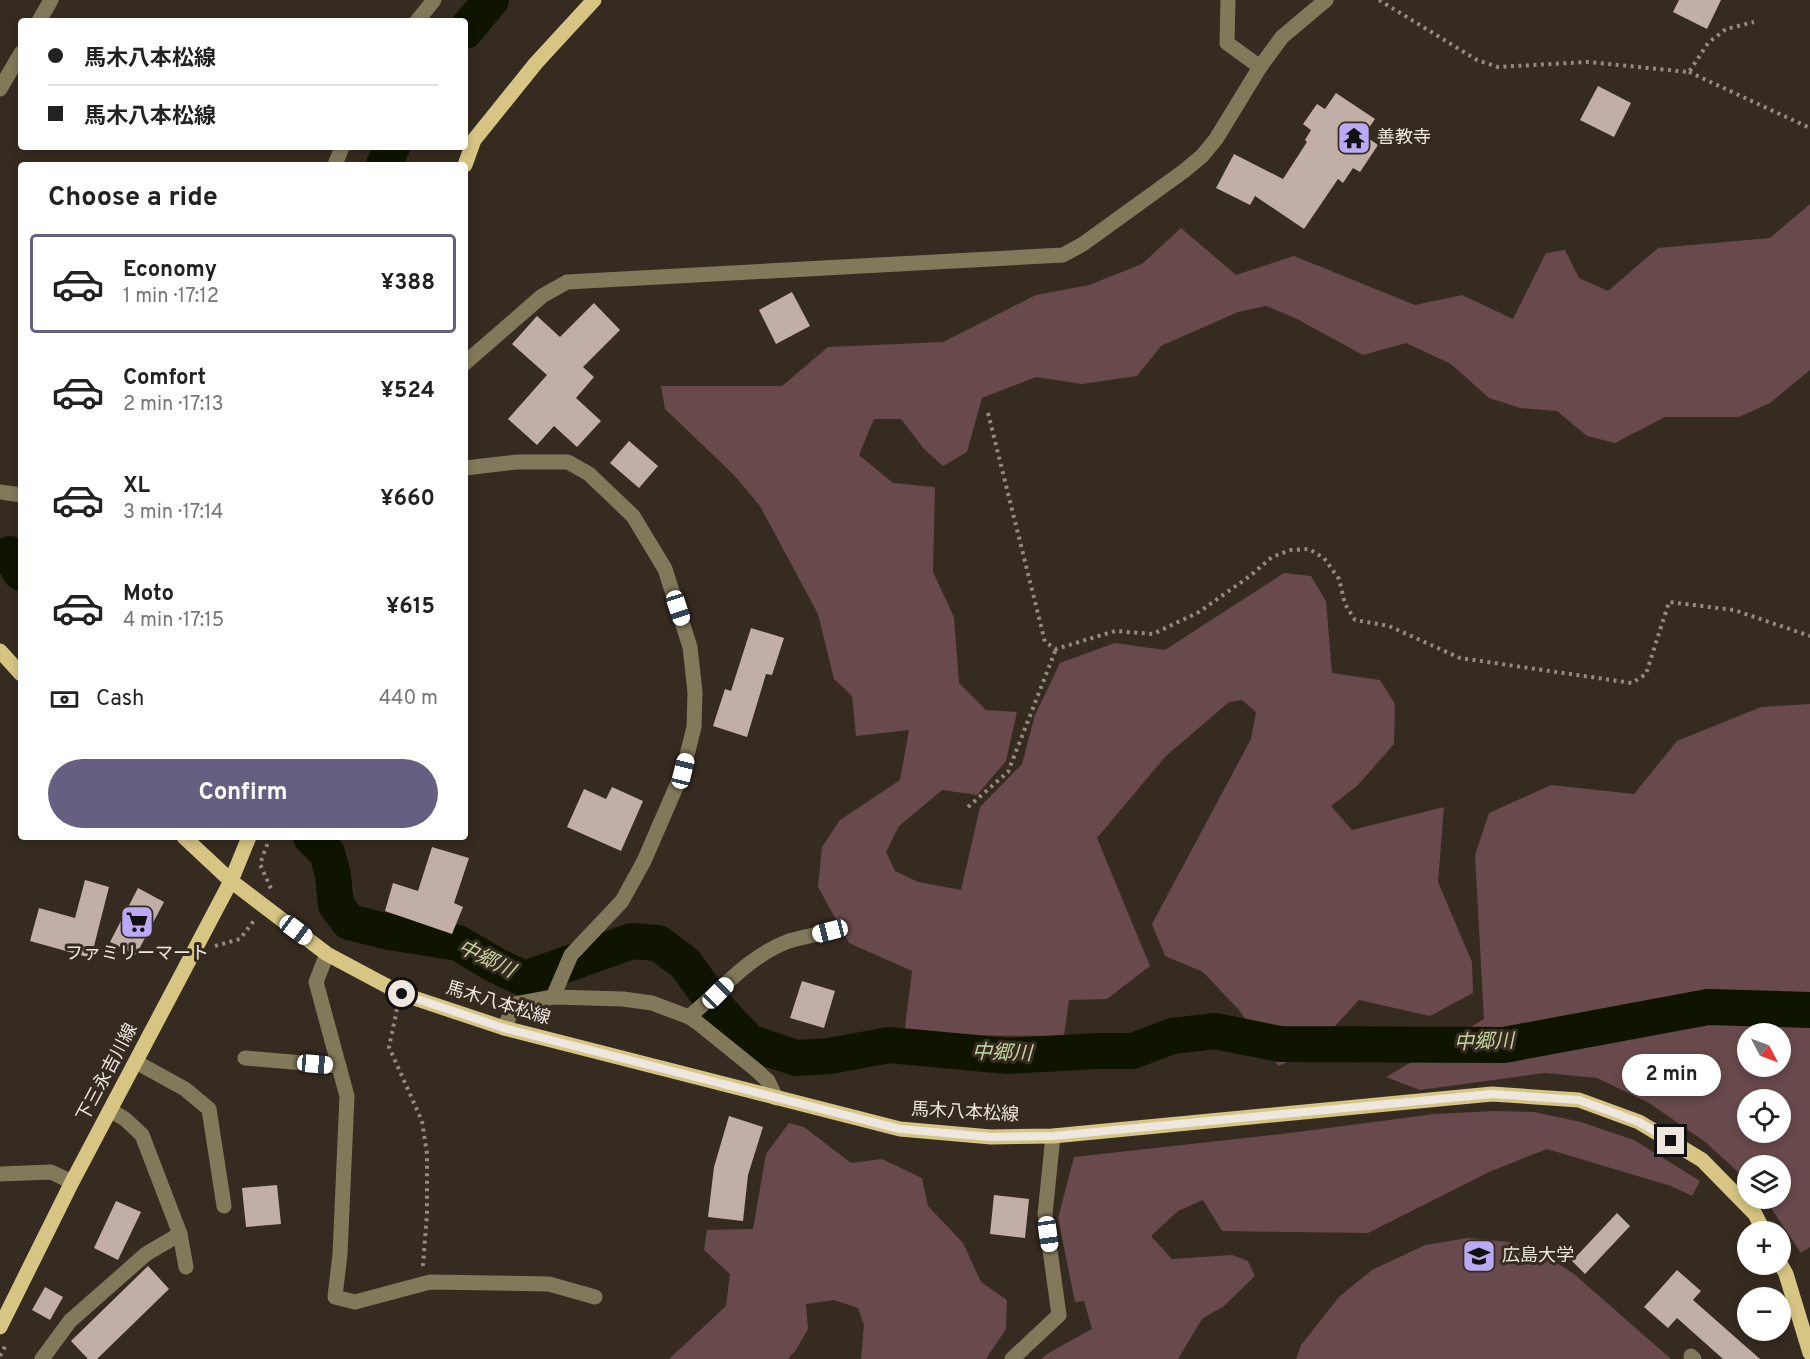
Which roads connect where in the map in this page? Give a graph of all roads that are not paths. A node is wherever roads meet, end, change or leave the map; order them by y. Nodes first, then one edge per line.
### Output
1 (51, 0) edge
2 (434, 0) edge
3 (594, 0) edge
4 (1228, 0) edge
5 (1326, 0) edge
6 (41, 18) edge
7 (419, 18) edge
8 (18, 58) edge
9 (1260, 66) junction
10 (0, 89) edge
11 (466, 162) edge
12 (468, 360) edge
13 (468, 468) edge
14 (0, 492) edge
15 (18, 495) edge
16 (0, 651) edge
17 (18, 671) edge
18 (187, 840) edge
19 (248, 840) edge
20 (231, 881) junction
21 (830, 931) dead end
22 (327, 954) junction
23 (553, 997) junction
24 (689, 1017) junction
25 (504, 1028) junction
26 (245, 1058) dead end
27 (136, 1062) junction
28 (339, 1066) junction
29 (776, 1098) junction
30 (110, 1110) junction
31 (1053, 1136) junction
32 (0, 1174) edge
33 (72, 1182) junction
34 (224, 1206) dead end
35 (1758, 1221) edge
36 (180, 1233) junction
37 (186, 1267) dead end
38 (1786, 1275) edge
39 (595, 1297) dead end
40 (5, 1331) edge
41 (1810, 1353) edge
42 (42, 1359) edge
43 (1012, 1359) edge

1 - 6 street
2 - 7 street
3 - 11 main road
4 - 9 street
5 - 9 street
8 - 10 street
9 - 12 street
13 - 23 street
14 - 15 street
16 - 17 main road
18 - 20 main road, 馬木八本松線
19 - 20 main road, 下三永吉川線
20 - 22 main road, 馬木八本松線
20 - 27 main road, 下三永吉川線
21 - 24 street
22 - 25 main road, 馬木八本松線
22 - 28 street
23 - 24 street
23 - 25 street
24 - 29 street
25 - 29 main road, 馬木八本松線
26 - 28 street
27 - 30 main road, 下三永吉川線
27 - 34 street
28 - 39 street
29 - 31 main road, 馬木八本松線
30 - 33 main road, 下三永吉川線
30 - 36 street
31 - 35 main road, 馬木八本松線
31 - 43 street
32 - 33 street
33 - 40 main road, 下三永吉川線
36 - 37 street
36 - 42 street
38 - 41 main road

